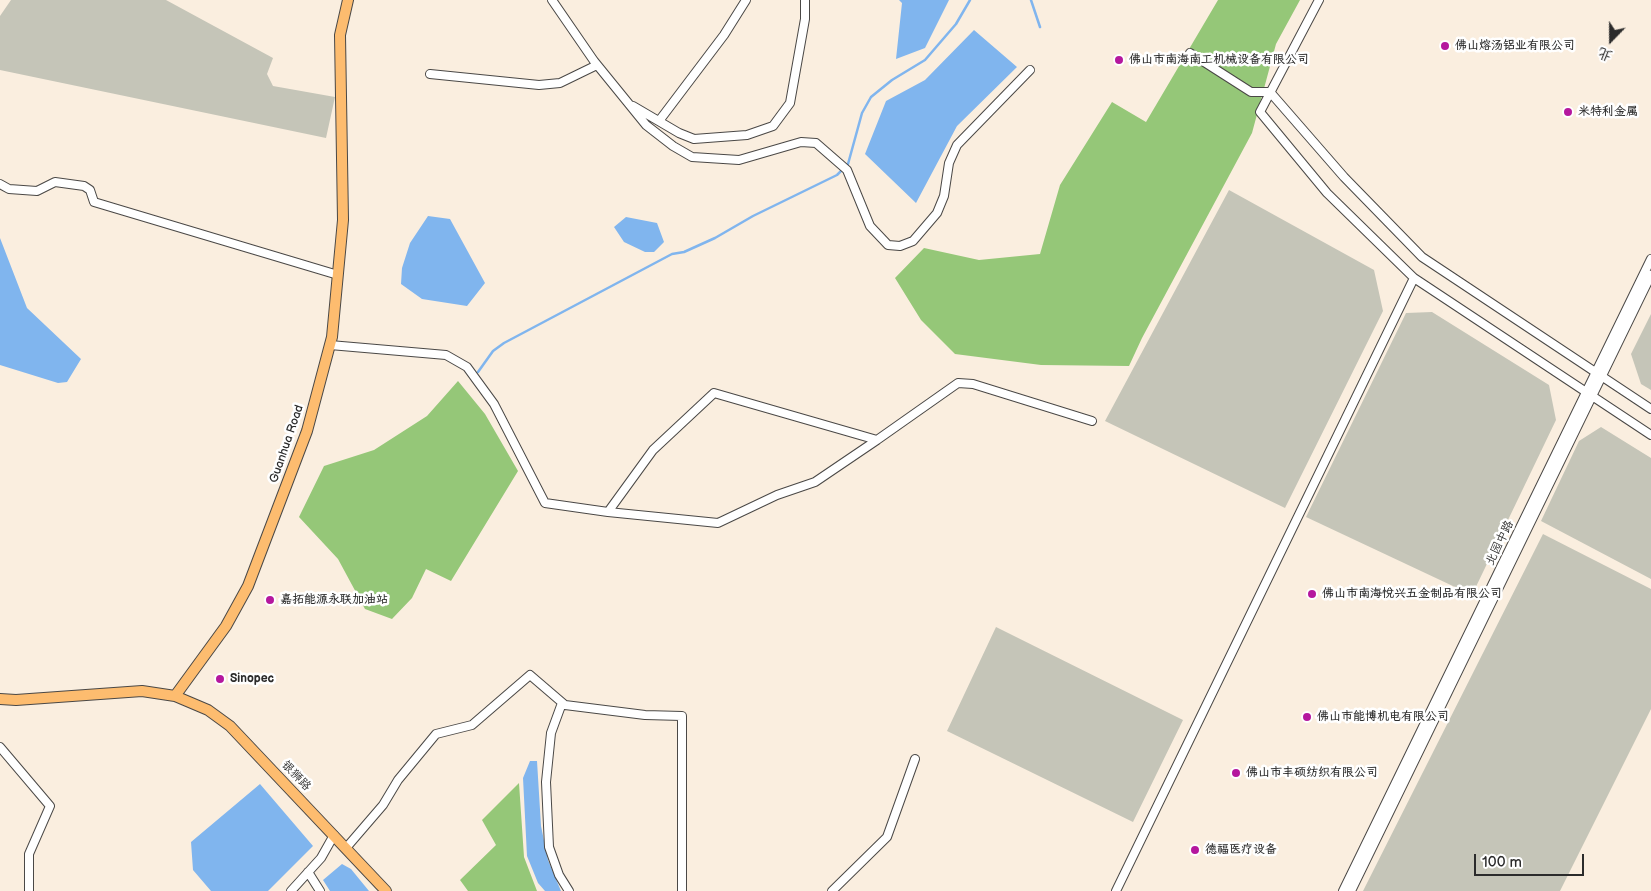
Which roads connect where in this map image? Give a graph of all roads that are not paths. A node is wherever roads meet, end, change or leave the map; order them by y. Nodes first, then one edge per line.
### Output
1 (348, 0) edge
2 (552, 0) edge
3 (746, 0) edge
4 (804, 0) edge
5 (1319, 0) edge
6 (1190, 53) dead end
7 (597, 65) junction
8 (1030, 70) dead end
9 (430, 74) dead end
10 (1270, 92) junction
11 (628, 103) junction
12 (659, 121) junction
13 (0, 184) edge
14 (1651, 259) edge
15 (338, 275) junction
16 (1651, 275) edge
17 (1414, 278) junction
18 (330, 345) junction
19 (1598, 374) junction
20 (1589, 394) junction
21 (1651, 409) edge
22 (1092, 421) dead end
23 (1651, 435) edge
24 (877, 440) junction
25 (608, 512) junction
26 (175, 696) junction
27 (0, 699) edge
28 (562, 703) junction
29 (0, 746) edge
30 (915, 759) dead end
31 (334, 835) junction
32 (346, 848) junction
33 (308, 872) junction
34 (29, 891) edge
35 (290, 891) edge
36 (320, 891) edge
37 (386, 891) edge
38 (569, 891) edge
39 (682, 891) edge
40 (832, 891) edge
41 (1116, 891) edge
42 (1343, 891) edge
43 (1351, 891) edge

1 - 15 main road, Guanhua Road
2 - 7 street
3 - 12 street
4 - 12 street
5 - 10 street
6 - 10 street
7 - 9 street
7 - 11 street
8 - 11 street
10 - 17 street
10 - 19 street
11 - 12 street
13 - 15 street
14 - 19 street, 北园中路
15 - 18 main road, Guanhua Road
16 - 19 street, 北园中路
17 - 20 street
17 - 41 street
18 - 25 street
18 - 26 main road, Guanhua Road
19 - 20 street, 北园中路
19 - 21 street
20 - 23 street
20 - 42 street, 北园中路
20 - 43 street, 北园中路
22 - 24 street
24 - 25 street
24 - 25 street
26 - 27 main road
26 - 31 main road, 银狮路
28 - 32 street
28 - 38 street
28 - 39 street
29 - 34 street
30 - 40 street
31 - 32 main road, 银狮路
31 - 33 street
32 - 37 main road, 银狮路
33 - 35 street
33 - 36 street

